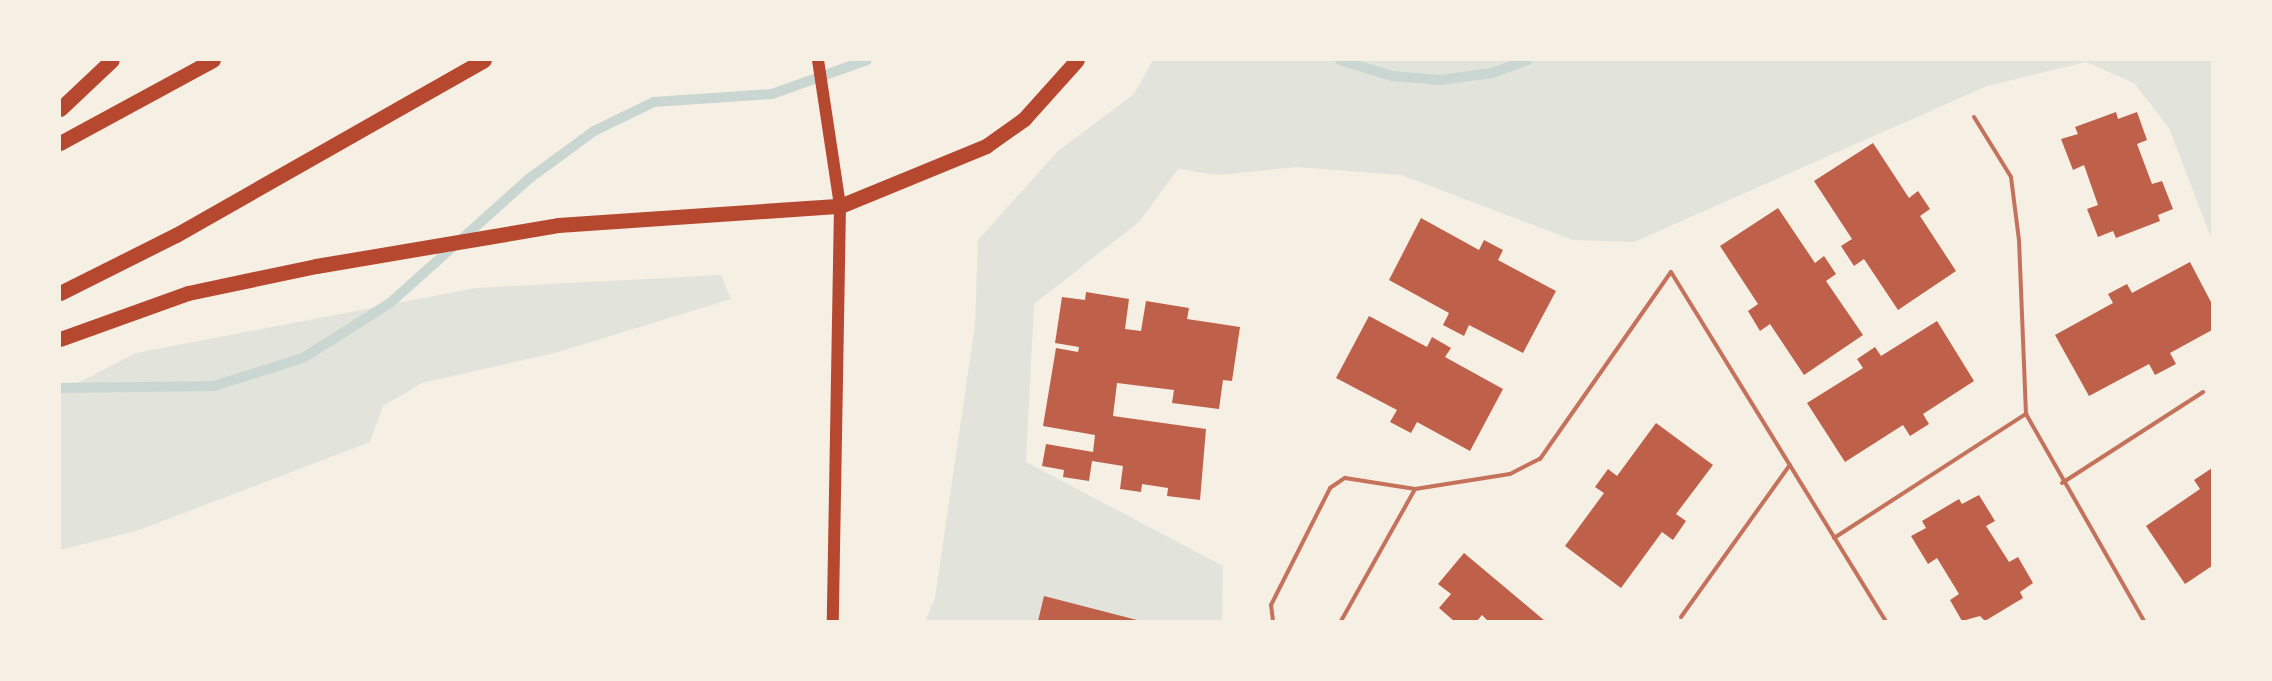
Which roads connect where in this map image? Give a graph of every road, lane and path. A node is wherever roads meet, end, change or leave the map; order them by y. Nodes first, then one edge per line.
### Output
1 (112, 60) edge
2 (213, 60) edge
3 (484, 60) edge
4 (818, 60) edge
5 (1077, 60) edge
6 (60, 109) edge
7 (1974, 117) dead end
8 (60, 143) edge
9 (840, 206) junction
10 (60, 293) edge
11 (60, 339) edge
12 (2203, 392) dead end
13 (2026, 414) junction
14 (1790, 466) junction
15 (2062, 483) junction
16 (1415, 489) junction
17 (1834, 538) junction
18 (1681, 617) dead end
19 (833, 621) edge
20 (1273, 621) edge
21 (1341, 621) edge
22 (1886, 621) edge
23 (2144, 621) edge

1 - 6 highway
2 - 8 highway
3 - 10 highway
4 - 9 main road
5 - 9 highway
7 - 13 lane
9 - 11 highway
9 - 19 main road
12 - 15 lane
13 - 15 lane
13 - 17 lane
14 - 16 lane
14 - 17 lane
14 - 18 lane
15 - 23 lane
16 - 20 lane
16 - 21 lane
17 - 22 lane

